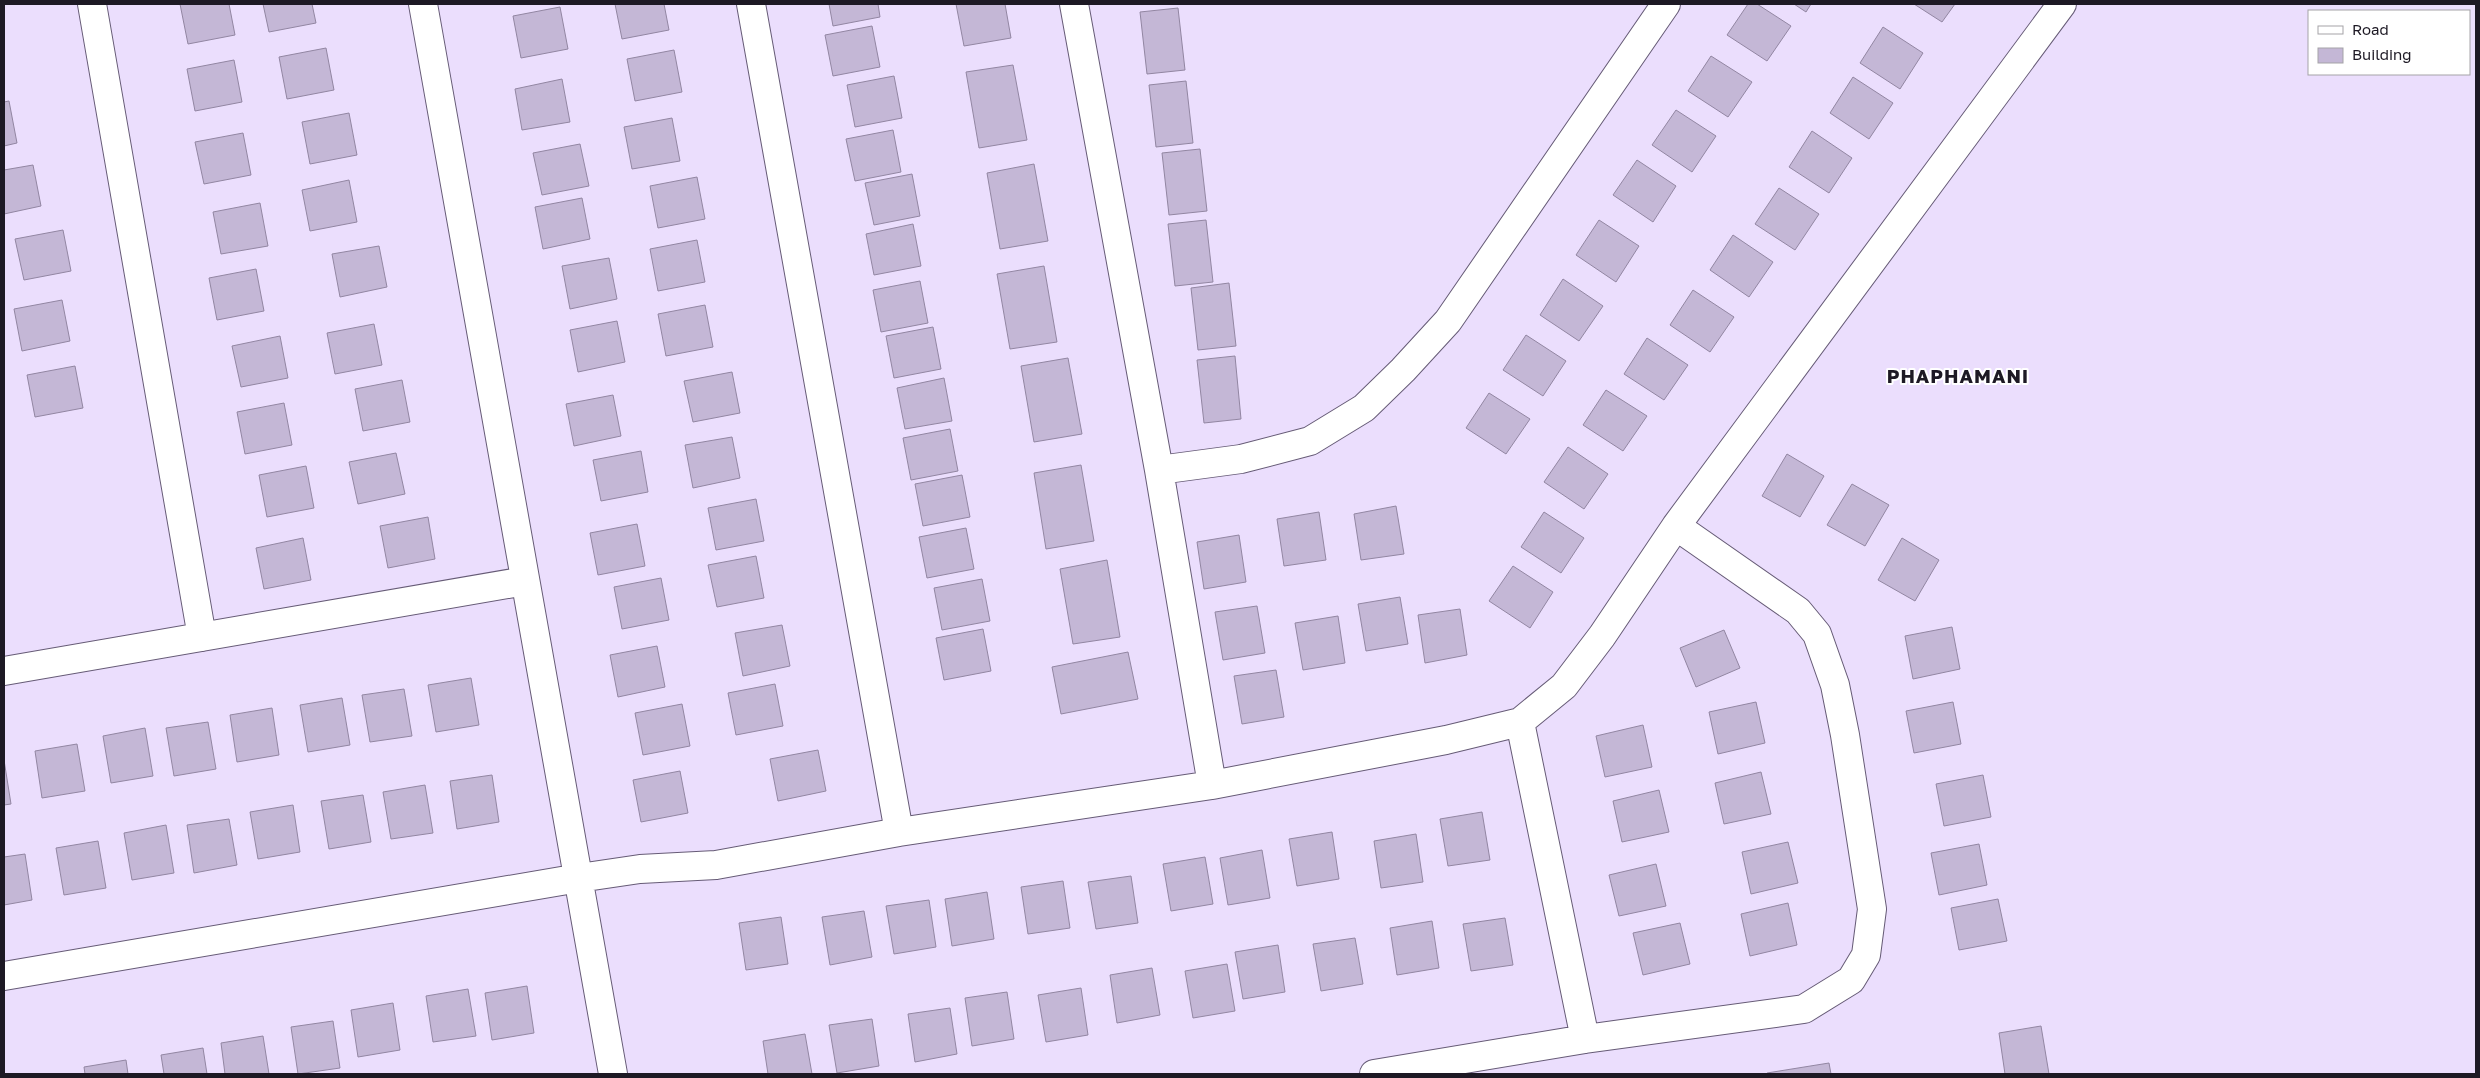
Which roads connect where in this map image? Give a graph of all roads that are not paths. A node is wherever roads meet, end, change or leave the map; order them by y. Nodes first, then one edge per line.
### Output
1 (92, 4) edge
2 (423, 4) edge
3 (751, 4) edge
4 (1074, 4) edge
5 (1666, 4) edge
6 (2062, 4) edge
7 (1159, 470) junction
8 (1676, 526) junction
9 (525, 581) junction
10 (202, 637) junction
11 (4, 671) edge
12 (1520, 722) junction
13 (1212, 785) junction
14 (899, 832) junction
15 (579, 878) junction
16 (4, 976) edge
17 (1585, 1039) junction
18 (613, 1074) edge
19 (1374, 1074) edge

1 - 10 street
2 - 9 street
3 - 14 street
4 - 7 street
5 - 7 street
6 - 8 street
7 - 13 street
8 - 12 street
8 - 17 street
9 - 10 street
9 - 15 street
10 - 11 street
12 - 13 street
12 - 17 street
13 - 14 street
14 - 15 street
15 - 16 street
15 - 18 street
17 - 19 street

